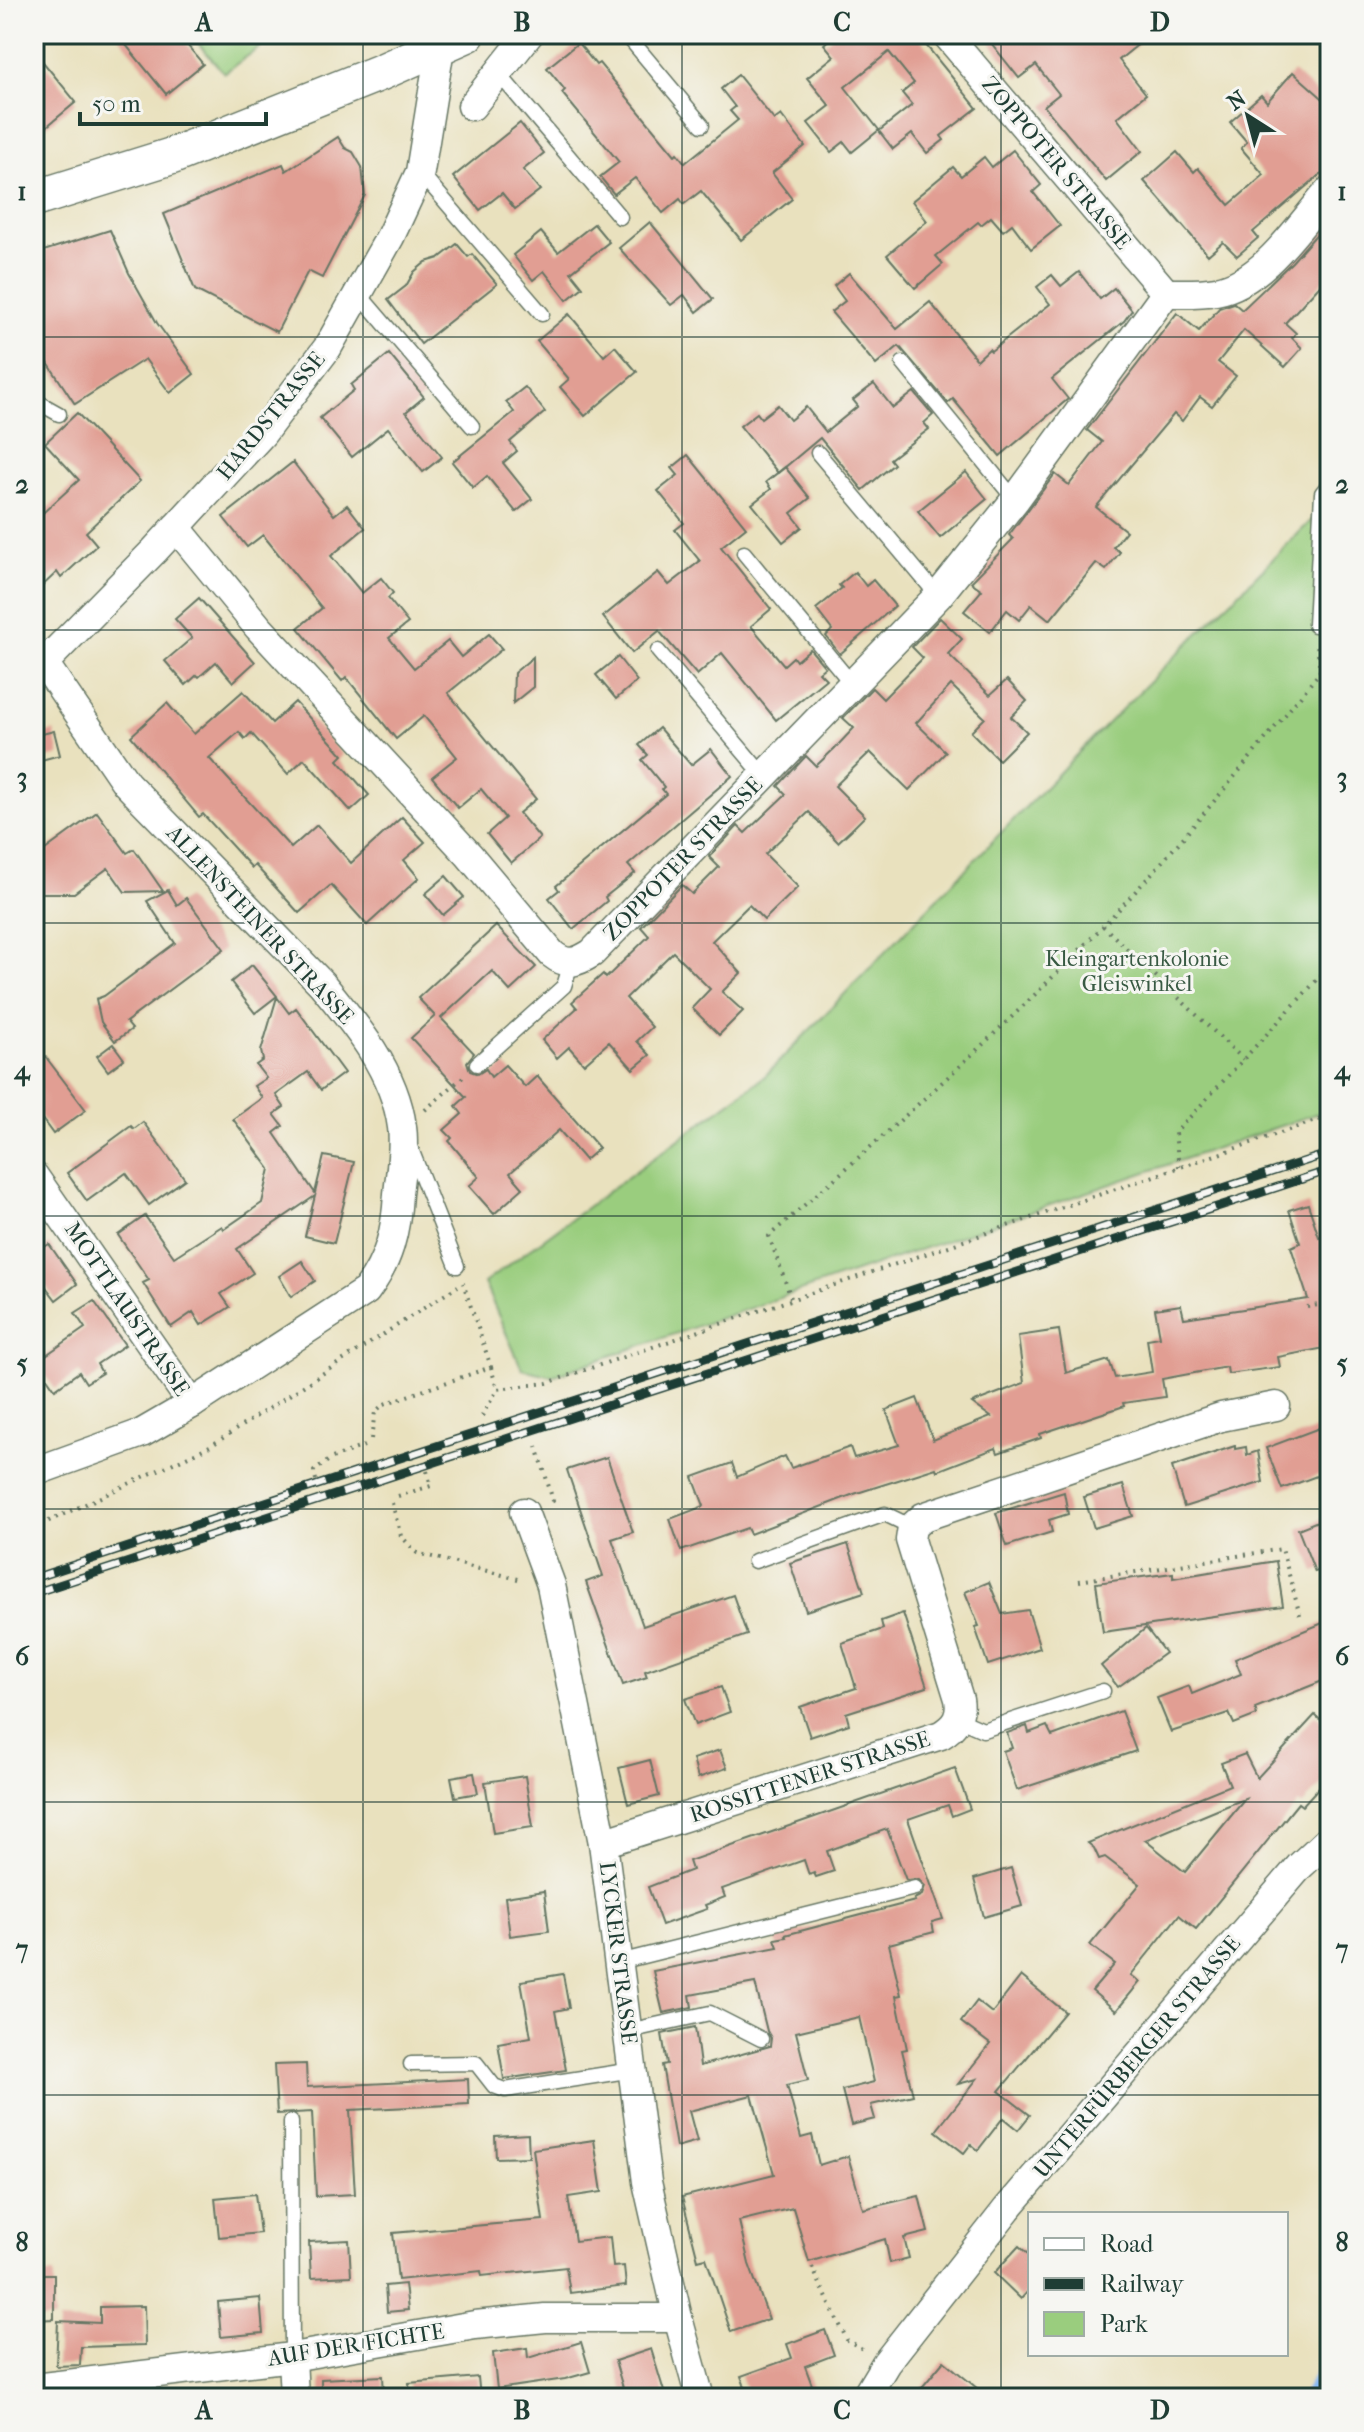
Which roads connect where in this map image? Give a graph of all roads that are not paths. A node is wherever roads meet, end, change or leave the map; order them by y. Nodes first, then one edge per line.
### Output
1 (529, 34) edge
2 (626, 34) edge
3 (946, 34) edge
4 (453, 41) edge
5 (499, 74) junction
6 (472, 106) dead end
7 (702, 125) dead end
8 (420, 172) junction
9 (1330, 190) edge
10 (34, 199) edge
11 (620, 217) dead end
12 (358, 293) junction
13 (1166, 293) junction
14 (542, 314) dead end
15 (903, 363) dead end
16 (34, 400) edge
17 (59, 414) dead end
18 (472, 426) dead end
19 (818, 453) dead end
20 (1330, 483) edge
21 (1015, 500) junction
22 (176, 527) junction
23 (744, 553) dead end
24 (938, 596) junction
25 (1315, 625) road end
26 (658, 651) dead end
27 (37, 663) edge
28 (852, 684) junction
29 (763, 775) junction
30 (571, 963) junction
31 (477, 1064) road end
32 (403, 1129) junction
33 (34, 1176) edge
34 (457, 1266) road end
35 (192, 1404) junction
36 (1276, 1406) dead end
37 (34, 1472) edge
38 (524, 1512) road end
39 (912, 1527) junction
40 (755, 1561) dead end
41 (1103, 1691) dead end
42 (958, 1719) junction
43 (1330, 1838) edge
44 (603, 1843) junction
45 (915, 1888) dead end
46 (619, 1962) junction
47 (628, 2031) junction
48 (761, 2039) dead end
49 (411, 2064) dead end
50 (633, 2070) junction
51 (291, 2122) dead end
52 (678, 2318) junction
53 (292, 2357) junction
54 (34, 2388) edge
55 (294, 2398) edge
56 (700, 2398) edge
57 (865, 2398) edge

1 - 5 street
2 - 7 lane
3 - 13 street, ZOPPOTER STRASSE
4 - 8 street, HARDSTRASSE
4 - 10 street
5 - 6 street
5 - 11 lane
8 - 12 street, HARDSTRASSE
8 - 14 lane
9 - 13 street
12 - 18 lane
12 - 22 street, HARDSTRASSE
13 - 21 street, ZOPPOTER STRASSE
15 - 21 lane
16 - 17 lane
19 - 24 lane
20 - 25 lane
21 - 24 street, ZOPPOTER STRASSE
22 - 27 street, HARDSTRASSE
22 - 30 street
23 - 28 lane
24 - 28 street, ZOPPOTER STRASSE
26 - 29 lane
27 - 32 street, ALLENSTEINER STRASSE
28 - 29 street, ZOPPOTER STRASSE
29 - 30 street, ZOPPOTER STRASSE
30 - 31 lane
32 - 34 lane, ALLENSTEINER STRASSE
32 - 35 street
33 - 35 street, MOTTLAUSTRASSE
35 - 37 street
36 - 39 street
38 - 44 street, LYCKER STRASSE
39 - 40 lane
39 - 42 street
41 - 42 lane
42 - 44 street, ROSSITTENER STRASSE
43 - 57 street, UNTERFÜRBERGER STRASSE
44 - 46 street, LYCKER STRASSE
45 - 46 lane
46 - 47 street, LYCKER STRASSE
47 - 48 lane
47 - 50 street, LYCKER STRASSE
49 - 50 lane
50 - 52 street, LYCKER STRASSE
51 - 53 lane
52 - 53 street, AUF DER FICHTE
52 - 56 street, LYCKER STRASSE
53 - 54 street, AUF DER FICHTE
53 - 55 street

